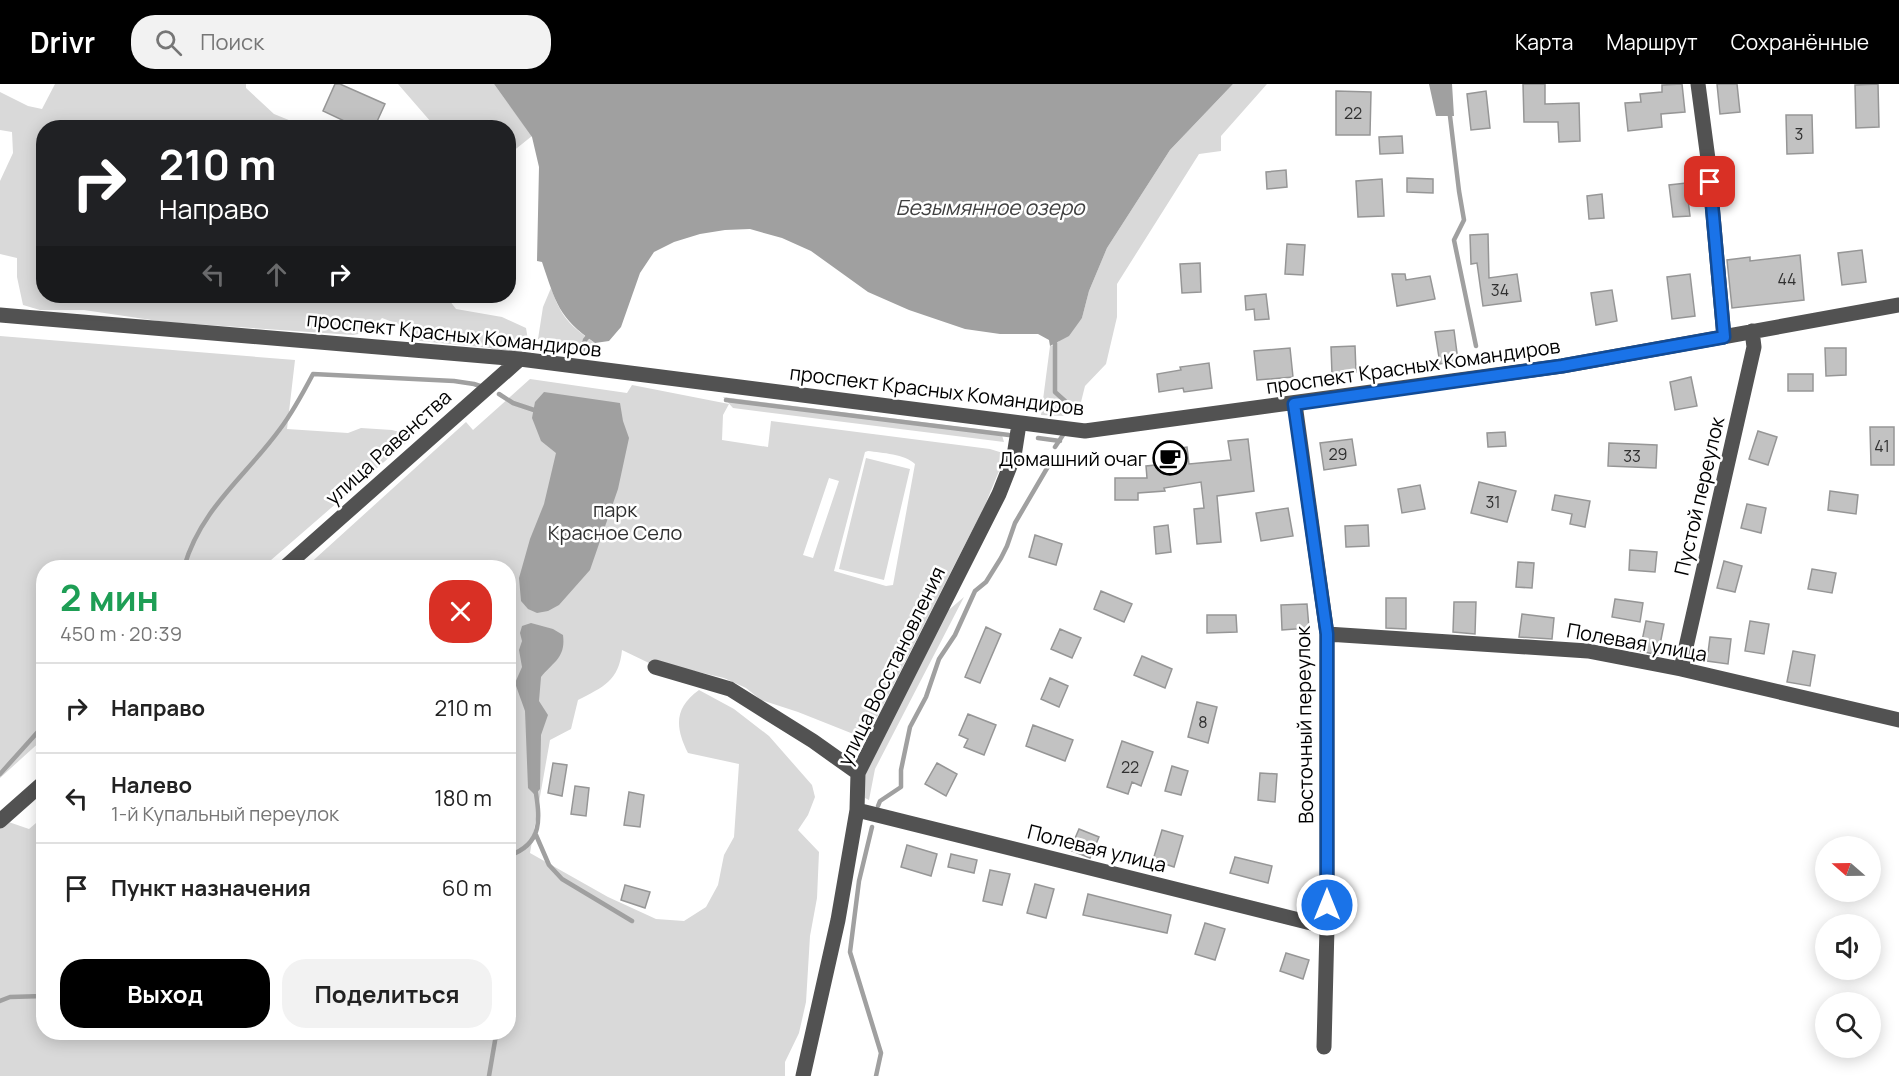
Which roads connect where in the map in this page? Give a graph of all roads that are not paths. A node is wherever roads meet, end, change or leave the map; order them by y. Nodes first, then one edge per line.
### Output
1 (1698, 84) edge
2 (1899, 305) edge
3 (0, 315) edge
4 (1752, 331) junction
5 (1724, 337) junction
6 (520, 359) junction
7 (1294, 404) junction
8 (1019, 424) junction
9 (293, 560) edge
10 (1327, 634) junction
11 (655, 667) dead end
12 (1681, 669) junction
13 (1899, 720) edge
14 (858, 772) junction
15 (36, 789) edge
16 (856, 810) junction
17 (0, 821) edge
18 (1327, 927) junction
19 (1324, 1047) dead end
20 (803, 1076) edge

1 - 5 street
2 - 4 street, проспект Красных Командиров
3 - 6 street, проспект Красных Командиров
4 - 5 street, проспект Красных Командиров
4 - 12 street, Пустой переулок
5 - 7 street, проспект Красных Командиров
6 - 8 street, проспект Красных Командиров
6 - 9 street, улица Равенства
7 - 8 street, проспект Красных Командиров
7 - 10 street, Восточный переулок
8 - 14 street, улица Восстановления
10 - 12 street, Полевая улица
10 - 18 street, Восточный переулок
11 - 14 street
12 - 13 street, Полевая улица
14 - 16 street, улица Восстановления
15 - 17 street
16 - 18 street, Полевая улица
16 - 20 street, улица Восстановления
18 - 19 street, Восточный переулок

